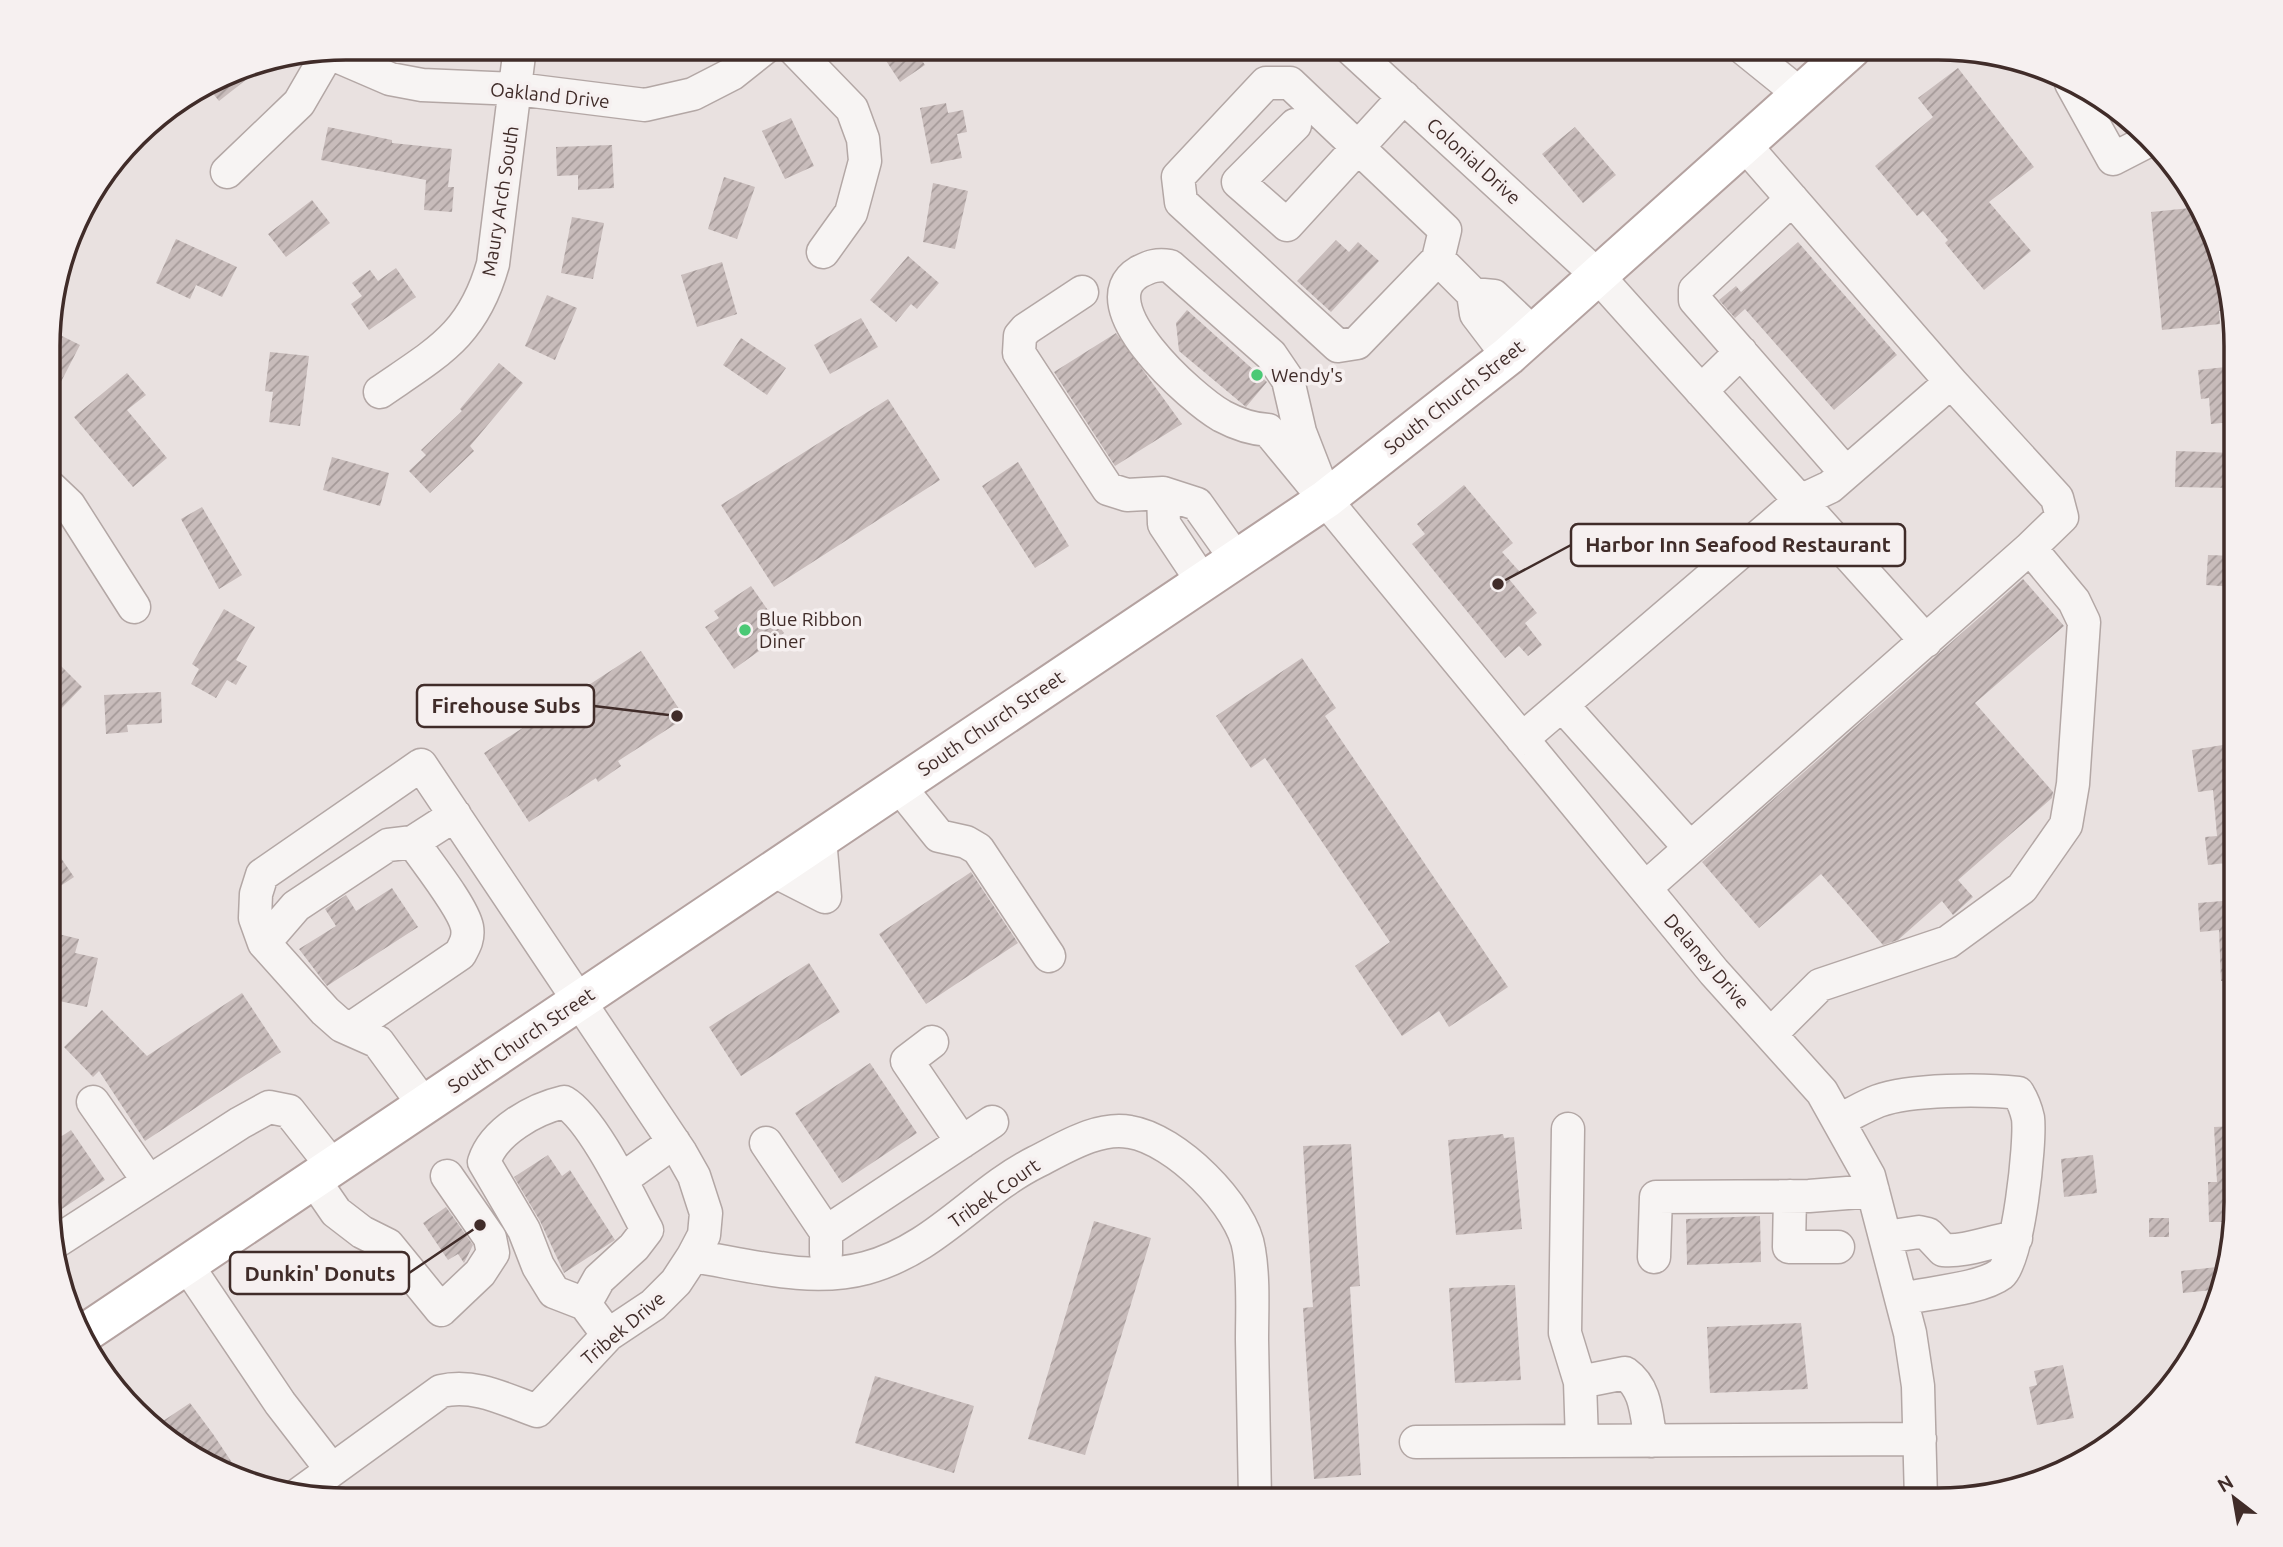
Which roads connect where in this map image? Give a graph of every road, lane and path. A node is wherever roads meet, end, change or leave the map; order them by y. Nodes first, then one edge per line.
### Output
1 (322, 60) edge
2 (345, 60) edge
3 (519, 60) edge
4 (750, 60) edge
5 (805, 60) edge
6 (1363, 60) edge
7 (1758, 60) edge
8 (1838, 60) edge
9 (517, 89) junction
10 (1800, 94) junction
11 (1404, 97) junction
12 (2079, 97) edge
13 (1295, 125) dead end
14 (1744, 144) junction
15 (2142, 145) edge
16 (1358, 147) junction
17 (227, 172) dead end
18 (1792, 199) junction
19 (822, 252) dead end
20 (1438, 259) junction
21 (1597, 275) junction
22 (1082, 292) dead end
23 (1520, 344) junction
24 (1741, 352) junction
25 (1951, 382) junction
26 (380, 391) dead end
27 (1701, 391) junction
28 (1846, 473) junction
29 (1164, 493) junction
30 (60, 496) edge
31 (1326, 499) junction
32 (1800, 502) junction
33 (2030, 548) junction
34 (1236, 559) junction
35 (1202, 581) junction
36 (134, 607) dead end
37 (1926, 640) junction
38 (1562, 705) junction
39 (1522, 738) junction
40 (898, 785) junction
41 (455, 815) junction
42 (820, 838) junction
43 (413, 842) junction
44 (1690, 848) junction
45 (772, 870) junction
46 (1645, 888) junction
47 (264, 943) junction
48 (1049, 956) dead end
49 (579, 1001) junction
50 (350, 1029) junction
51 (1771, 1034) junction
52 (932, 1042) dead end
53 (93, 1102) dead end
54 (424, 1105) junction
55 (1839, 1120) junction
56 (992, 1122) dead end
57 (1568, 1129) dead end
58 (674, 1142) junction
59 (962, 1142) junction
60 (766, 1143) dead end
61 (323, 1173) junction
62 (447, 1176) dead end
63 (621, 1180) junction
64 (149, 1182) junction
65 (1873, 1191) junction
66 (1790, 1196) junction
67 (827, 1232) junction
68 (1886, 1237) junction
69 (62, 1238) edge
70 (2016, 1238) junction
71 (1838, 1247) dead end
72 (693, 1255) junction
73 (1654, 1257) dead end
74 (187, 1265) junction
75 (826, 1276) junction
76 (1902, 1299) junction
77 (585, 1304) junction
78 (90, 1330) edge
79 (608, 1335) junction
80 (1580, 1381) junction
81 (1920, 1438) junction
82 (1582, 1441) junction
83 (1651, 1441) junction
84 (1416, 1442) dead end
85 (331, 1469) junction
86 (310, 1485) edge
87 (1255, 1488) edge
88 (1921, 1488) edge

1 - 17 street
2 - 9 street, Oakland Drive
3 - 9 street, Maury Arch South
4 - 9 street, Oakland Drive
5 - 19 street
6 - 11 street, Colonial Drive
7 - 10 street
8 - 10 main road, South Church Street
9 - 26 street, Maury Arch South
10 - 14 main road, South Church Street
11 - 16 street
11 - 21 street, Colonial Drive
12 - 15 street
13 - 16 street
14 - 18 street
14 - 21 main road, South Church Street
16 - 20 street
16 - 20 street
18 - 24 street
18 - 25 street
20 - 23 street
21 - 23 main road, South Church Street
21 - 27 street, Colonial Drive
22 - 29 street
23 - 31 main road, South Church Street
24 - 27 street
24 - 28 street
25 - 28 street
25 - 33 street
27 - 32 street, Colonial Drive
28 - 32 street
29 - 34 street
29 - 35 street
30 - 36 street
31 - 31 street
31 - 34 main road, South Church Street
31 - 39 street, Delaney Drive
32 - 37 street, Colonial Drive
32 - 38 street
33 - 37 street
33 - 51 street
34 - 35 main road, South Church Street
35 - 40 main road, South Church Street
37 - 44 street
38 - 39 street
38 - 44 street
39 - 46 street, Delaney Drive
40 - 42 main road, South Church Street
40 - 48 street
41 - 43 street
41 - 47 street, Tribek Drive
41 - 49 street, Tribek Drive
42 - 45 main road, South Church Street
42 - 45 street
43 - 47 street
43 - 50 street
44 - 46 street
45 - 49 main road, South Church Street
46 - 51 street, Delaney Drive
47 - 50 street
49 - 54 main road, South Church Street
49 - 58 street, Tribek Drive
50 - 54 street
51 - 55 street, Delaney Drive
52 - 59 street
53 - 64 street
54 - 61 main road, South Church Street
55 - 65 street, Delaney Drive
55 - 70 street
56 - 59 street
57 - 80 street
58 - 63 street
58 - 72 street, Tribek Drive
59 - 67 street
60 - 67 street
61 - 62 street
61 - 64 street
61 - 74 main road, South Church Street
63 - 77 street
63 - 77 street
64 - 69 street
65 - 66 street
65 - 68 street, Delaney Drive
66 - 71 street
66 - 73 street
67 - 75 street
68 - 70 street
68 - 76 street, Delaney Drive
70 - 76 street
72 - 75 street, Tribek Court
72 - 79 street, Tribek Drive
74 - 78 main road, South Church Street
74 - 85 street
75 - 87 street, Tribek Court
76 - 81 street, Delaney Drive
77 - 79 street
79 - 85 street, Tribek Drive
80 - 82 street
80 - 83 street
81 - 83 street
81 - 88 street, Delaney Drive
82 - 83 street
82 - 84 street
85 - 86 street, Tribek Drive

